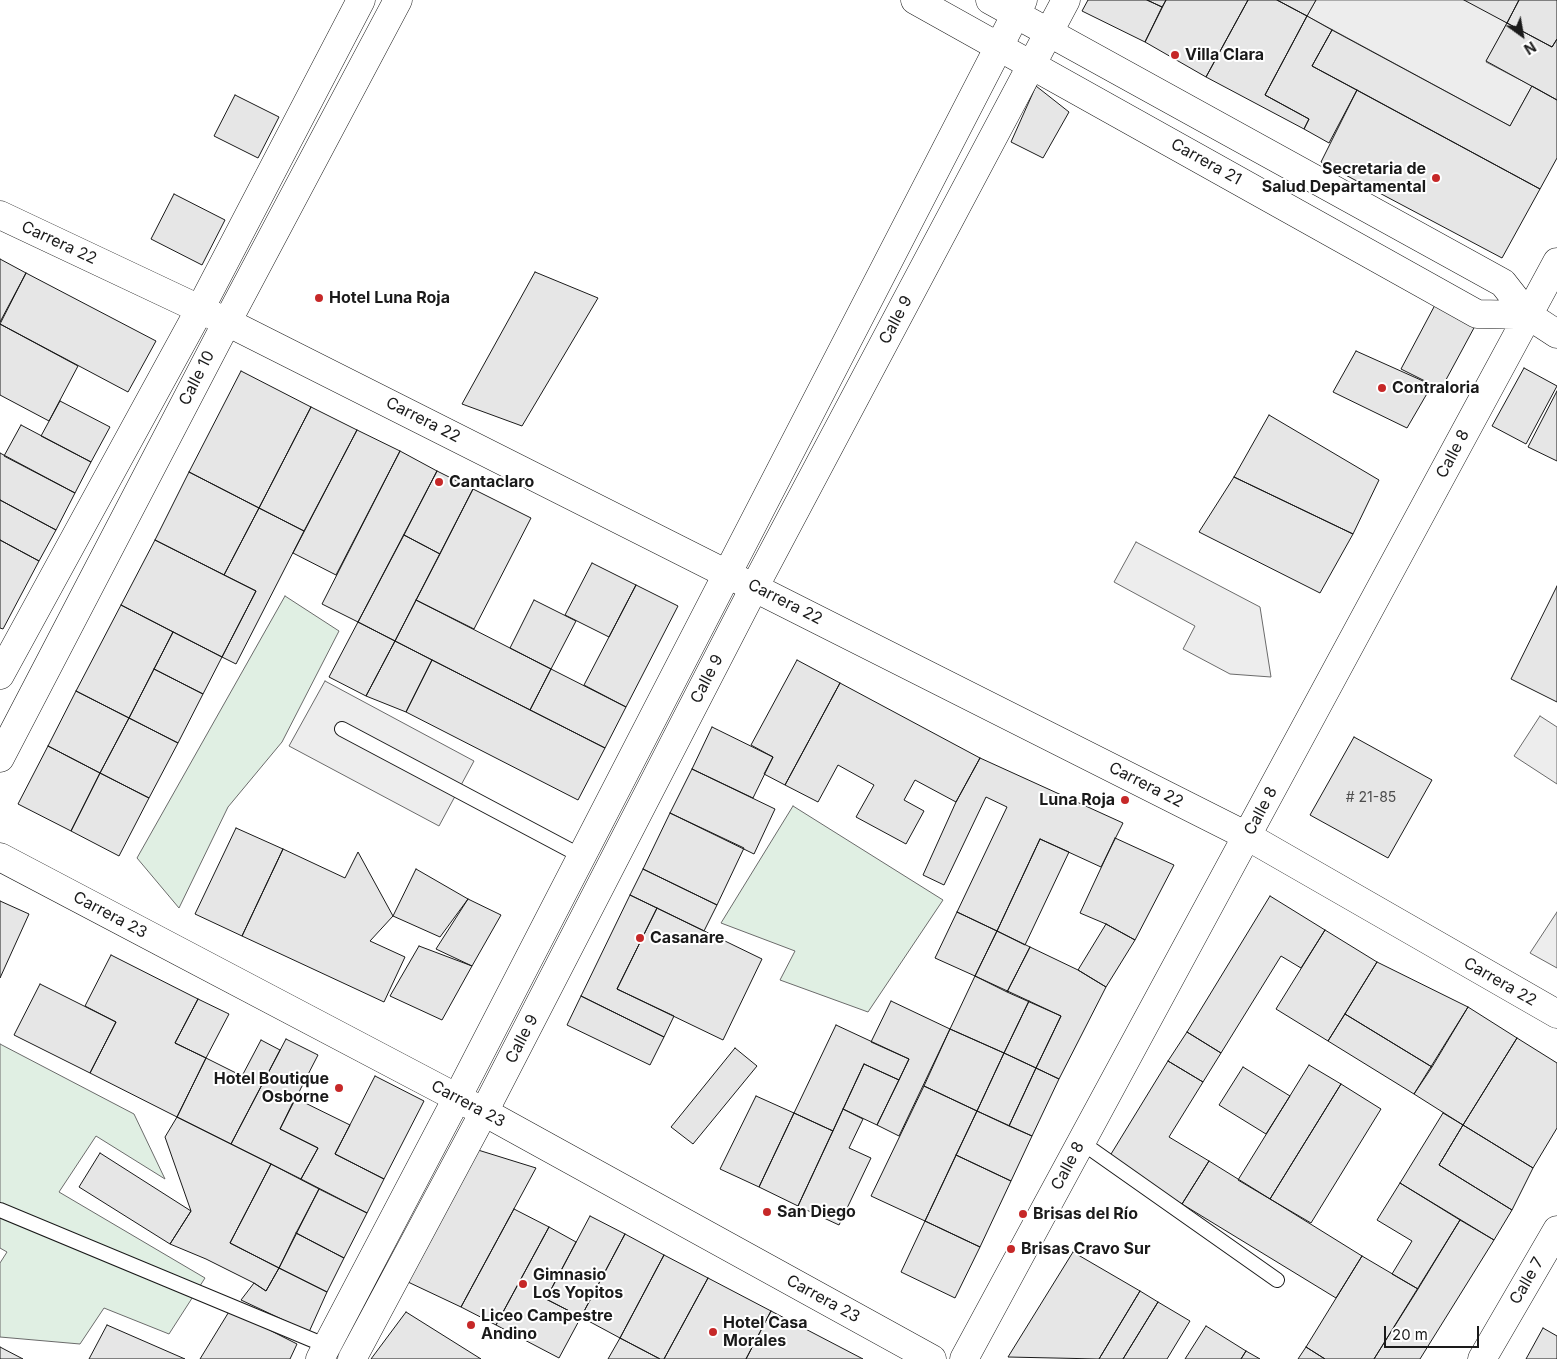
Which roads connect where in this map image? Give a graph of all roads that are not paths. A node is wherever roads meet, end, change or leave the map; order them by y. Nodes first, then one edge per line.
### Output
1 (361, 0) edge
2 (398, 0) edge
3 (915, 0) edge
4 (990, 0) edge
5 (1066, 0) edge
6 (1020, 7) edge
7 (1049, 32) junction
8 (999, 46) junction
9 (1032, 64) junction
10 (0, 215) edge
11 (1557, 262) edge
12 (200, 308) junction
13 (1528, 315) junction
14 (227, 322) junction
15 (1557, 334) edge
16 (726, 573) junction
17 (755, 586) junction
18 (0, 675) edge
19 (342, 729) dead end
20 (0, 758) edge
21 (1247, 836) junction
22 (581, 856) junction
23 (0, 857) edge
24 (1557, 1014) edge
25 (457, 1098) junction
26 (484, 1112) junction
27 (1081, 1142) junction
28 (0, 1210) edge
29 (1557, 1230) edge
30 (1277, 1280) dead end
31 (323, 1352) edge
32 (352, 1359) edge
33 (932, 1359) edge
34 (964, 1359) edge
35 (1482, 1359) edge

1 - 12 street, Calle 10
2 - 14 street, Calle 10
3 - 8 street, Carrera 21
4 - 6 street
5 - 7 street, Calle 9
6 - 7 street
6 - 8 street, Calle 9
7 - 9 street, Calle 9
7 - 13 street
8 - 9 street, Carrera 21
8 - 16 street, Calle 9
9 - 13 street, Carrera 21
9 - 17 street, Calle 9
10 - 12 street, Carrera 22
11 - 13 street, Calle 8
12 - 14 street, Carrera 22
12 - 18 street, Calle 10
13 - 15 street
13 - 21 street, Calle 8
14 - 16 street, Carrera 22
14 - 20 street, Calle 10
16 - 17 street, Carrera 22
16 - 22 street, Calle 9
17 - 21 street, Carrera 22
17 - 26 street, Calle 9
19 - 22 lane
21 - 24 street, Carrera 22
21 - 27 street, Calle 8
22 - 25 street, Calle 9
23 - 25 street, Carrera 23
25 - 26 street, Carrera 23
25 - 31 street, Calle 9
26 - 32 street, Calle 9
26 - 33 street, Carrera 23
27 - 30 lane
27 - 34 street, Calle 8
28 - 31 lane
29 - 35 street, Calle 7

